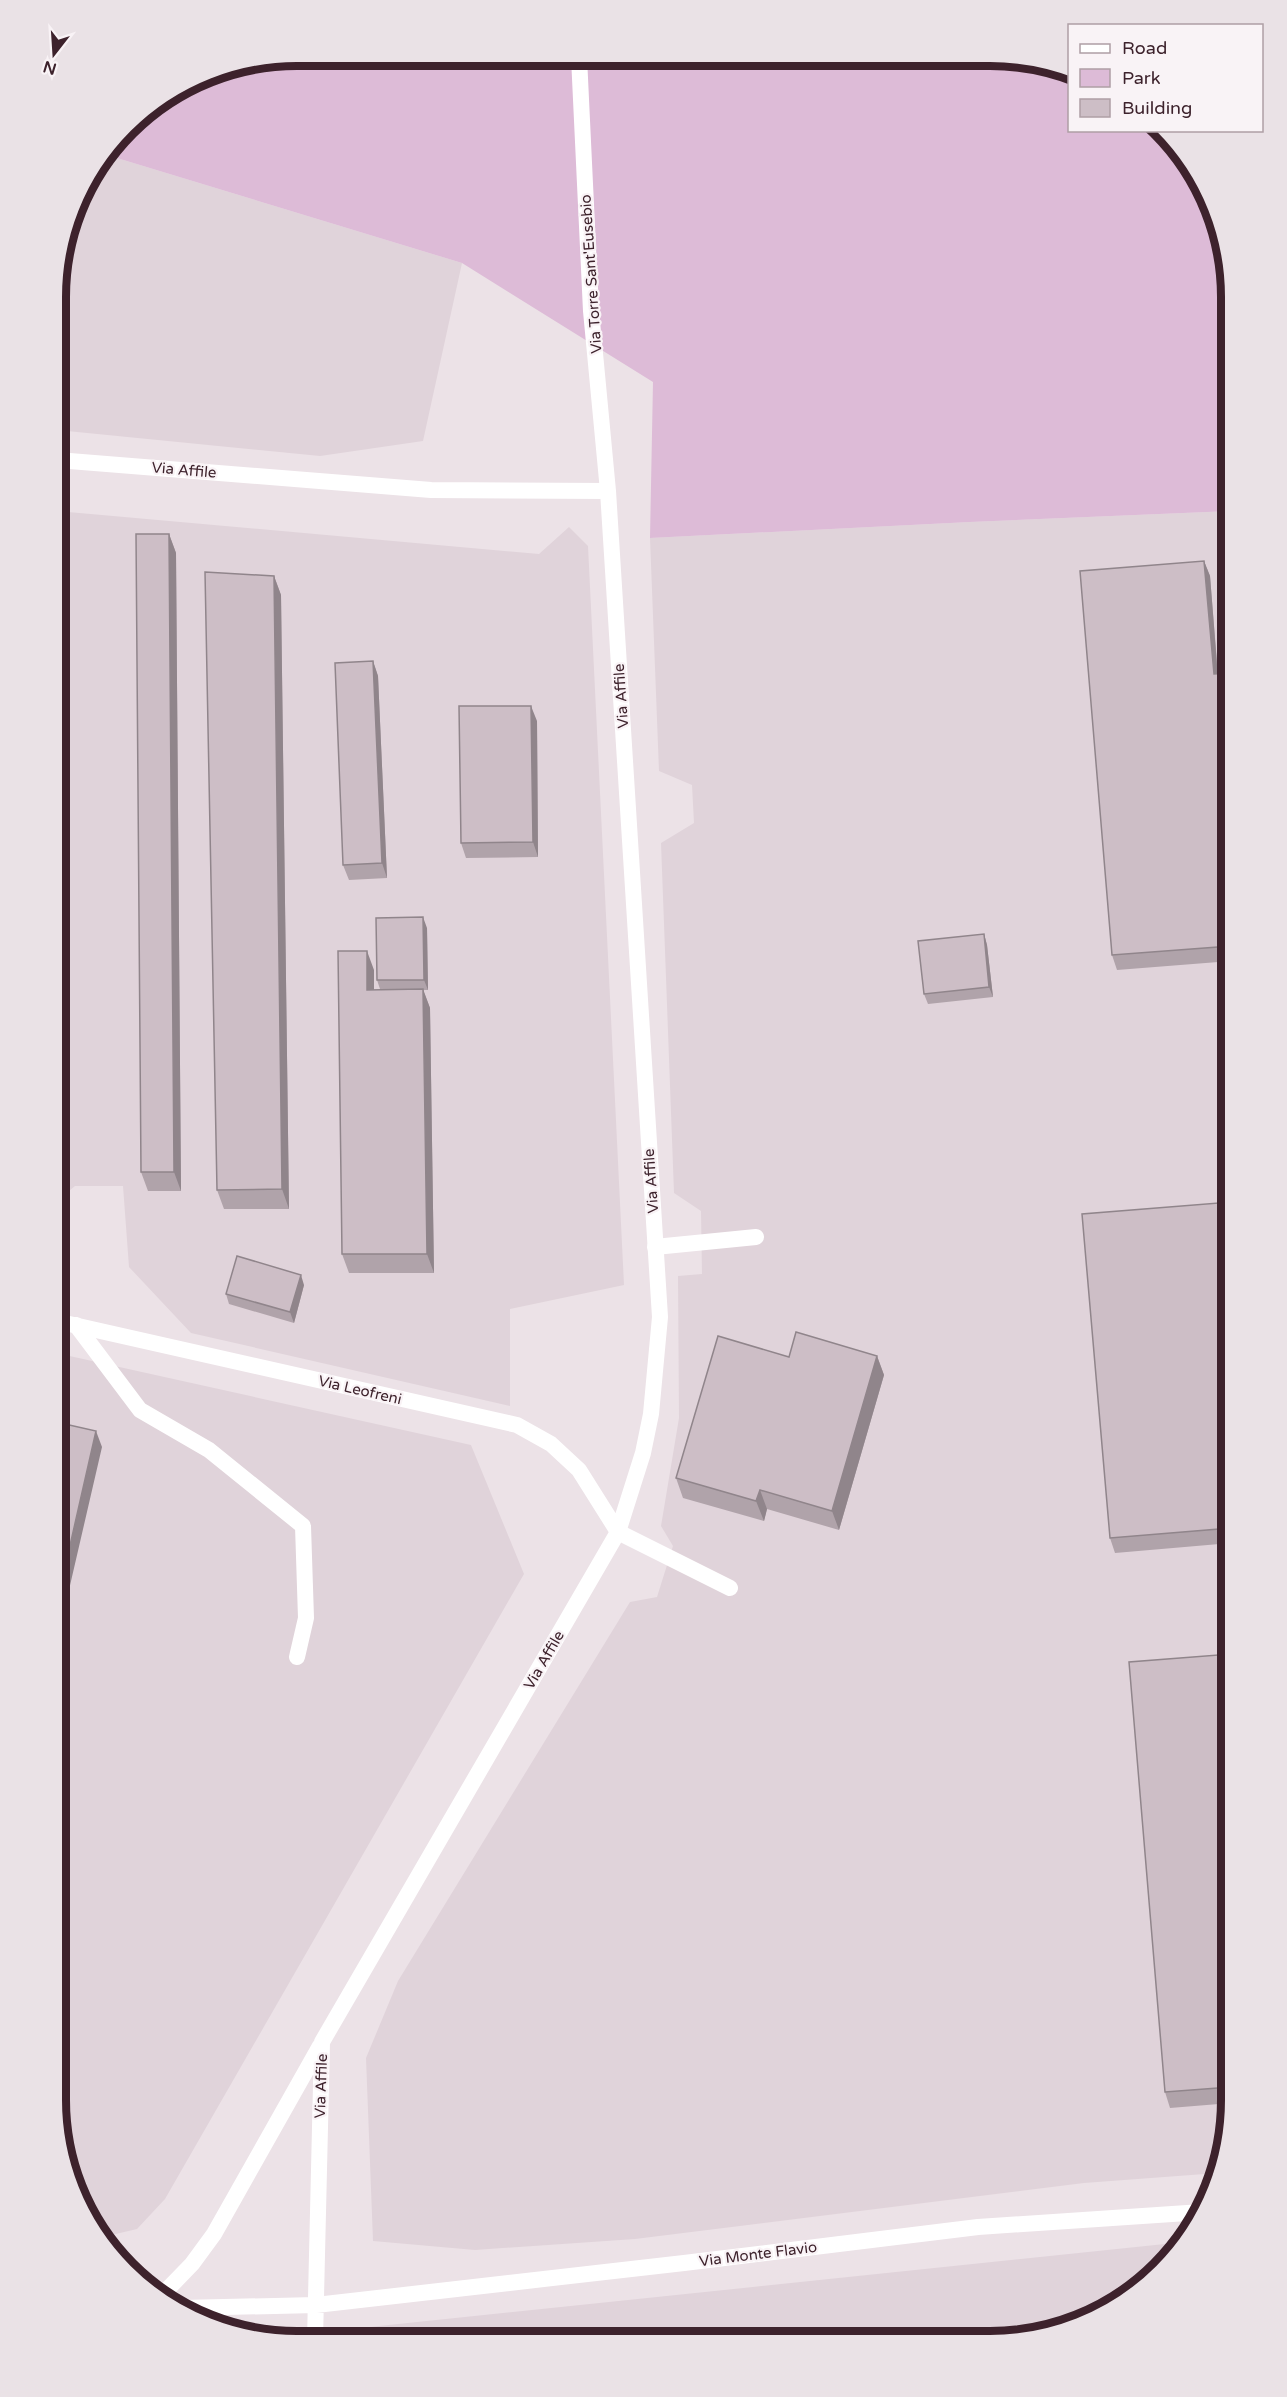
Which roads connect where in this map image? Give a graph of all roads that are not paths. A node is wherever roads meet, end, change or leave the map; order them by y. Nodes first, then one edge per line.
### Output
1 (579, 66) edge
2 (66, 461) edge
3 (608, 491) junction
4 (756, 1237) dead end
5 (656, 1247) junction
6 (66, 1323) edge
7 (76, 1325) junction
8 (618, 1532) junction
9 (730, 1588) dead end
10 (297, 1657) dead end
11 (322, 2042) junction
12 (1192, 2213) edge
13 (167, 2290) edge
14 (316, 2305) junction
15 (197, 2308) edge
16 (315, 2331) edge

1 - 3 street, Via Torre Sant'Eusebio
2 - 3 street, Via Affile
3 - 5 street, Via Affile
4 - 5 street
5 - 8 street, Via Affile
6 - 7 street, Via Leofreni
7 - 8 street, Via Leofreni
7 - 10 street
8 - 9 street
8 - 11 street, Via Affile
11 - 13 street
11 - 14 street, Via Affile
12 - 14 street, Via Monte Flavio
14 - 15 street, Via Monte Flavio
14 - 16 street, Via Affile

